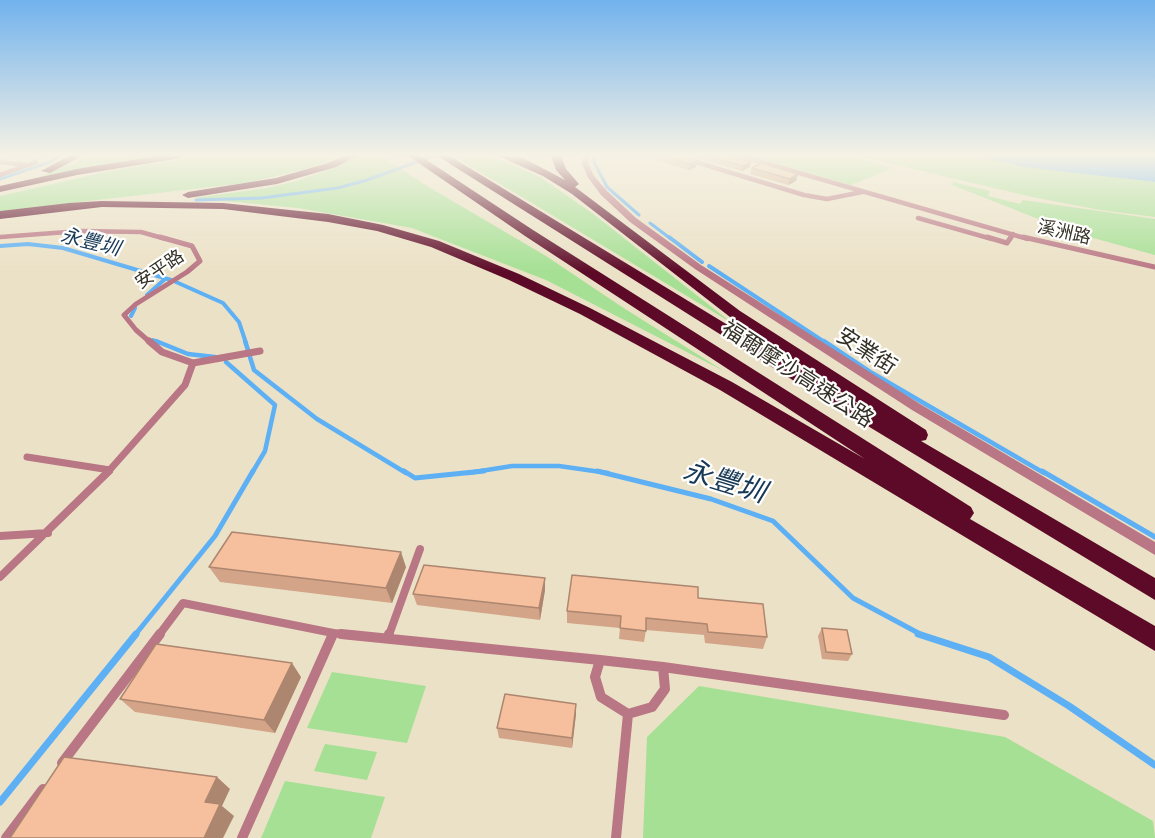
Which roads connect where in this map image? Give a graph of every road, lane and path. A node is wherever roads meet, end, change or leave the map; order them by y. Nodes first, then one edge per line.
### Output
1 (186, 194) edge
2 (471, 194) edge
3 (504, 194) edge
4 (577, 194) edge
5 (585, 194) edge
6 (605, 194) edge
7 (801, 194) edge
8 (855, 194) edge
9 (872, 194) edge
10 (69, 206) junction
11 (606, 214) junction
12 (0, 215) edge
13 (918, 218) dead end
14 (1013, 234) junction
15 (0, 237) edge
16 (1155, 267) edge
17 (260, 351) dead end
18 (193, 363) junction
19 (27, 457) dead end
20 (110, 470) junction
21 (48, 533) junction
22 (0, 536) edge
23 (420, 549) dead end
24 (1155, 549) edge
25 (1120, 569) junction
26 (0, 577) edge
27 (1155, 590) edge
28 (333, 633) junction
29 (1155, 637) edge
30 (388, 638) junction
31 (600, 660) junction
32 (663, 668) junction
33 (628, 714) junction
34 (1004, 715) dead end
35 (56, 772) edge
36 (49, 782) edge
37 (6, 838) edge
38 (242, 838) edge
39 (616, 838) edge

1 - 10 highway
2 - 29 highway, 福爾摩沙高速公路
3 - 25 highway, 福爾摩沙高速公路
4 - 11 highway
5 - 11 highway
6 - 24 street, 安業街
7 - 8 lane, 溪洲路
9 - 14 lane, 溪洲路
10 - 12 highway
10 - 29 highway
11 - 25 highway
13 - 14 lane
14 - 16 lane, 溪洲路
15 - 18 lane, 安平路
17 - 18 lane, 安平路
18 - 20 lane
19 - 20 lane
20 - 21 lane
21 - 22 lane
21 - 26 lane
23 - 30 lane
25 - 27 highway, 福爾摩沙高速公路
28 - 30 lane
28 - 35 lane
28 - 38 lane
30 - 31 lane
31 - 32 lane
31 - 33 lane
32 - 33 lane
32 - 34 lane
33 - 39 lane
36 - 37 lane

